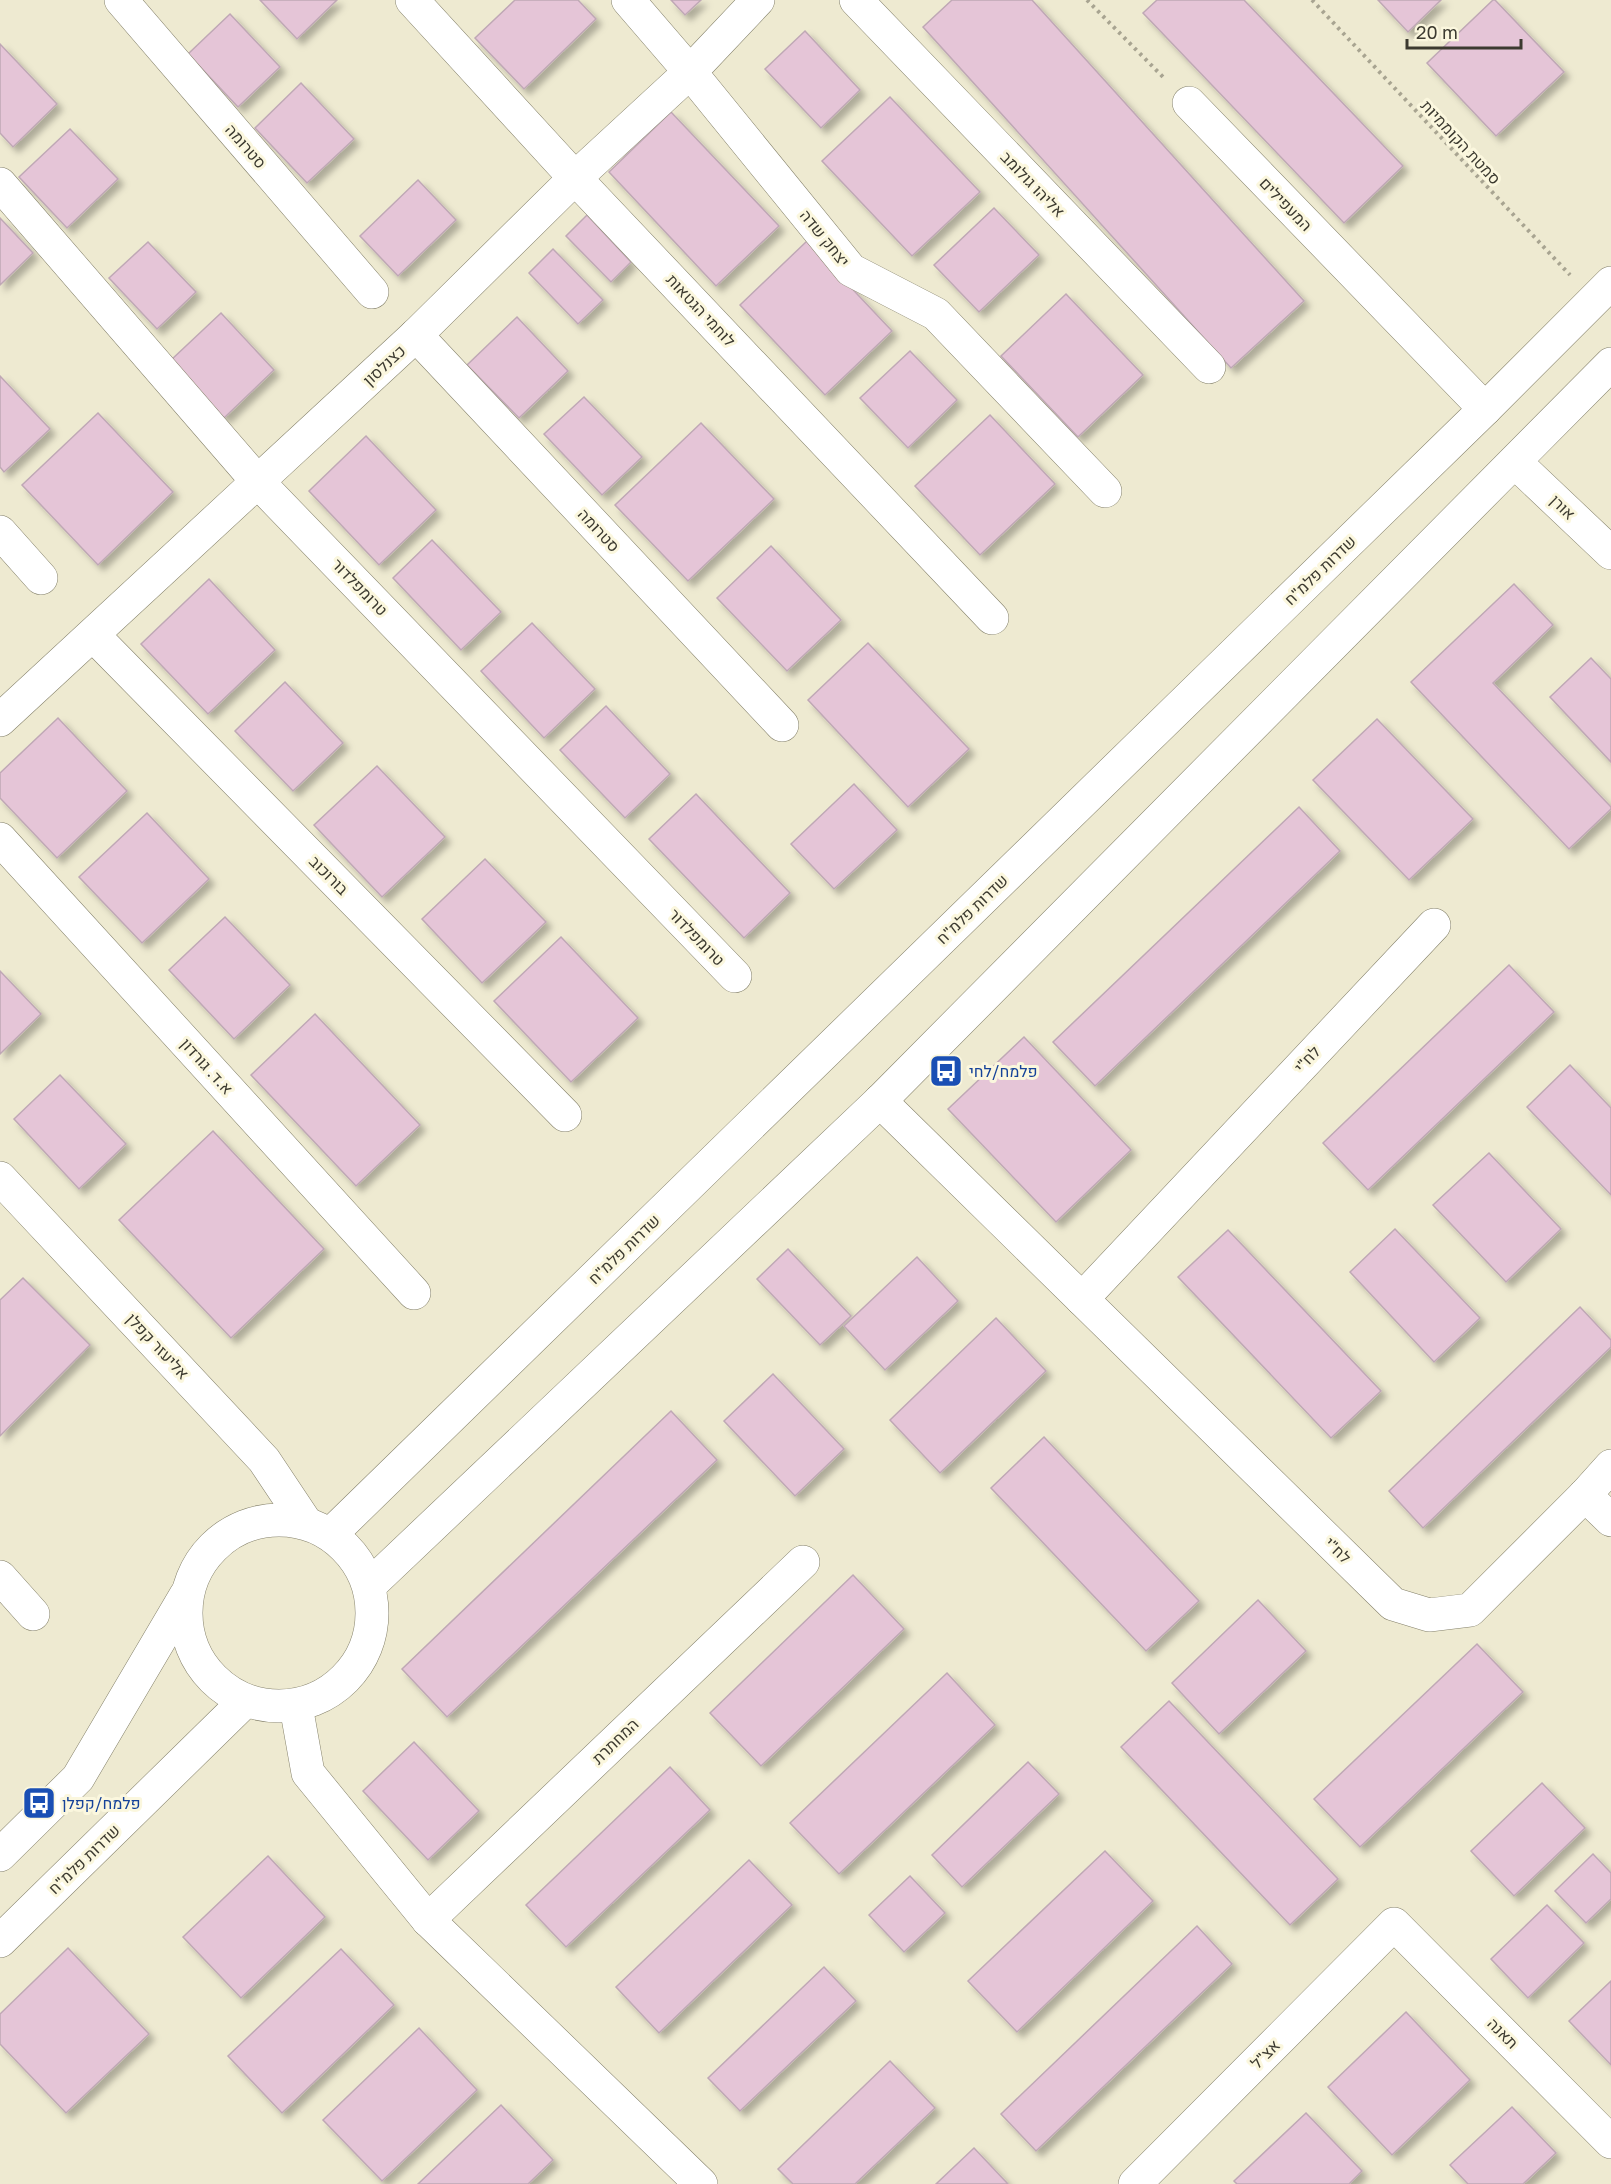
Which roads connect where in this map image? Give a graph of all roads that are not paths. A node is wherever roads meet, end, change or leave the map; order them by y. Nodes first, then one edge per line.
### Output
1 (121, 0) edge
2 (412, 0) edge
3 (628, 0) edge
4 (758, 0) edge
5 (856, 0) edge
6 (690, 72) junction
7 (1188, 103) road end
8 (575, 178) junction
9 (0, 184) edge
10 (1602, 291) edge
11 (372, 292) dead end
12 (416, 335) junction
13 (1611, 364) edge
14 (1209, 367) dead end
15 (1485, 409) junction
16 (1515, 462) junction
17 (258, 482) junction
18 (1105, 491) dead end
19 (0, 532) edge
20 (1611, 553) edge
21 (41, 579) dead end
22 (993, 618) dead end
23 (93, 635) junction
24 (0, 720) edge
25 (782, 725) dead end
26 (0, 839) edge
27 (1434, 925) dead end
28 (735, 976) dead end
29 (880, 1101) junction
30 (565, 1115) dead end
31 (0, 1178) edge
32 (414, 1293) dead end
33 (1082, 1299) junction
34 (1611, 1466) edge
35 (1586, 1495) junction
36 (1611, 1520) edge
37 (318, 1529) junction
38 (803, 1562) dead end
39 (0, 1577) edge
40 (369, 1586) junction
41 (187, 1593) junction
42 (33, 1614) dead end
43 (245, 1701) junction
44 (296, 1706) junction
45 (0, 1855) edge
46 (428, 1920) junction
47 (1394, 1924) joint
48 (0, 1941) edge
49 (1611, 2142) edge
50 (700, 2184) edge
51 (1135, 2184) edge

1 - 11 street, סטרומה
2 - 8 street, לוחמי הגטאות
3 - 6 street, יצחק שדה
4 - 6 street, כצנלסון
5 - 14 street, אליהו גולומב
6 - 8 street, כצנלסון
6 - 18 street, יצחק שדה
7 - 15 street, המעפילים
8 - 12 street, כצנלסון
8 - 22 street, לוחמי הגטאות
9 - 17 street, טרומפלדור
10 - 15 street, שדרות פלמ"ח
12 - 17 street, כצנלסון
12 - 25 street, סטרומה
13 - 16 street
15 - 37 street, שדרות פלמ"ח
16 - 20 street, אורן
16 - 29 street
17 - 23 street, כצנלסון
17 - 28 street, טרומפלדור
19 - 21 street
23 - 24 street, כצנלסון
23 - 30 street, בורוכוב
26 - 32 street, א.ד. גורדון
27 - 33 street, לח"י
29 - 33 street, לח"י
29 - 40 street
31 - 37 street, אליעזר קפלן
33 - 35 street, לח"י
34 - 35 street, לח"י
35 - 36 street
37 - 40 street
37 - 41 street
38 - 46 street, המחתרת
39 - 42 street
40 - 44 street
41 - 43 street
41 - 45 street
43 - 44 street
43 - 48 street, שדרות פלמ"ח
44 - 46 street
46 - 50 street
47 - 49 street, תאנה
47 - 51 street, אצ"ל

